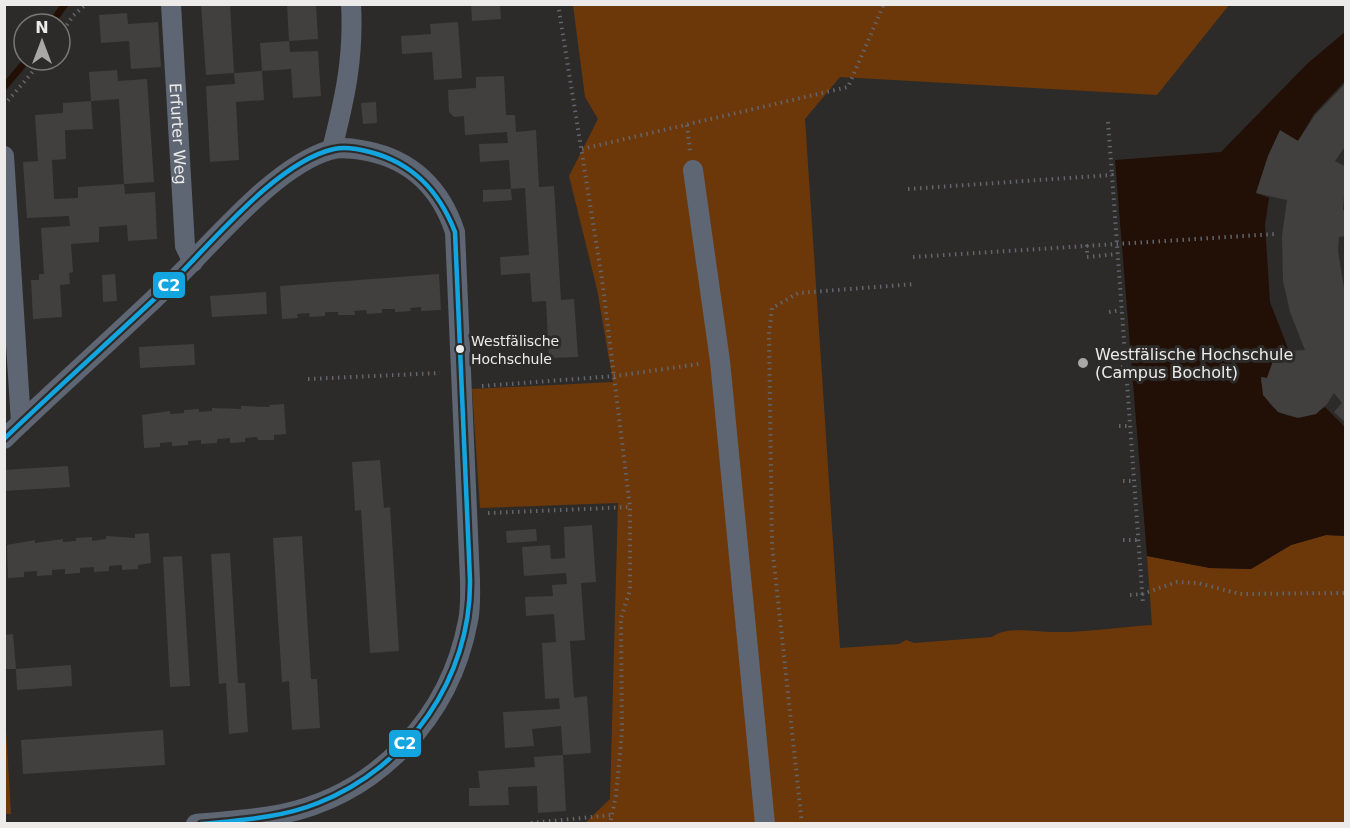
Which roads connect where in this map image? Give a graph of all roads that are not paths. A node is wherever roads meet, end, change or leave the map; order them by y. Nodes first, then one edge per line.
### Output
1 (171, 4) edge
2 (351, 4) edge
3 (332, 149) junction
4 (4, 156) edge
5 (693, 170) dead end
6 (193, 262) junction
7 (21, 423) junction
8 (4, 439) edge
9 (196, 824) edge
10 (765, 824) edge

1 - 6 street, Erfurter Weg
2 - 3 street
3 - 6 street
3 - 9 street
4 - 7 street
5 - 10 street
6 - 7 street
7 - 8 street

